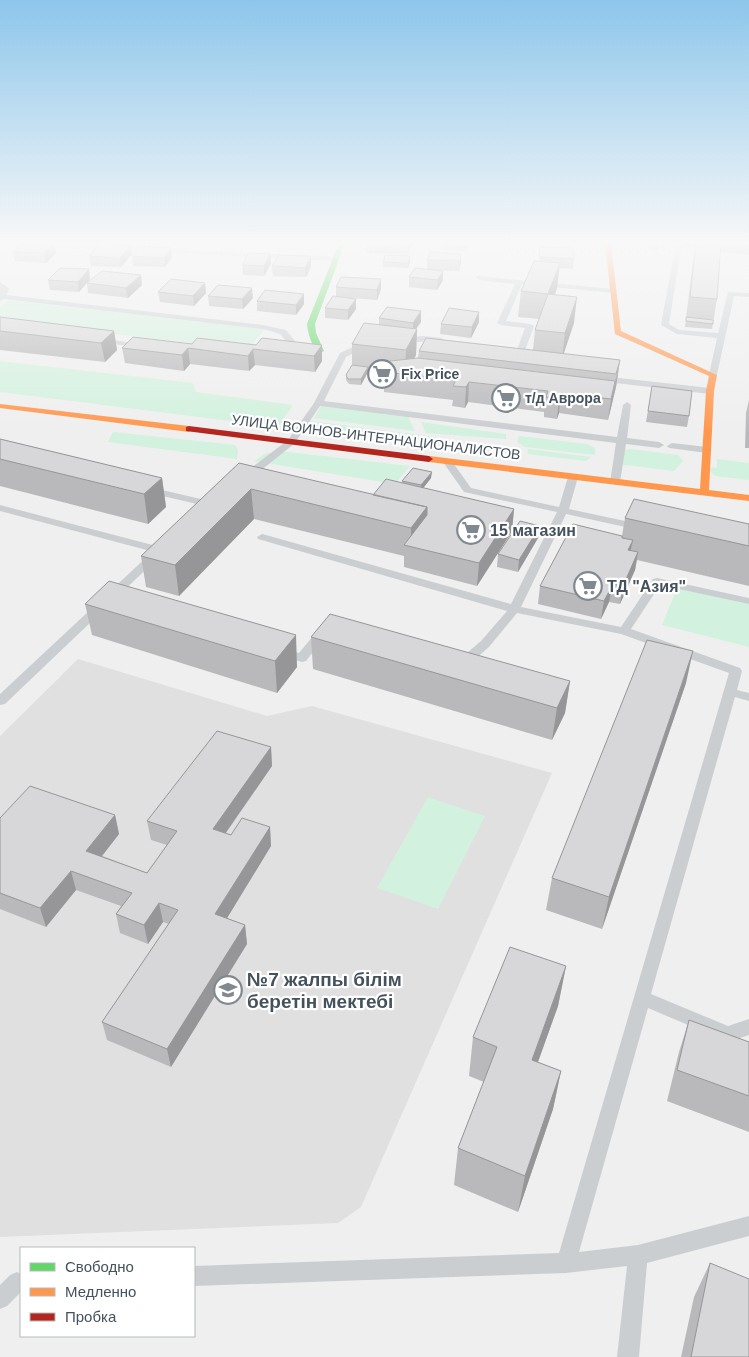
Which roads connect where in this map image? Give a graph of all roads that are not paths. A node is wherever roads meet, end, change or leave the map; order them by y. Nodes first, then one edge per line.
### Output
1 (74, 306) edge
2 (318, 306) edge
3 (508, 306) edge
4 (615, 306) edge
5 (668, 306) edge
6 (728, 306) edge
7 (722, 336) junction
8 (88, 338) edge
9 (453, 342) edge
10 (156, 347) edge
11 (284, 350) edge
12 (300, 352) junction
13 (331, 353) junction
14 (525, 370) edge
15 (713, 375) junction
16 (593, 378) edge
17 (710, 391) junction
18 (318, 403) junction
19 (627, 405) dead end
20 (0, 406) edge
21 (621, 440) junction
22 (291, 442) junction
23 (659, 445) dead end
24 (672, 446) dead end
25 (707, 450) junction
26 (448, 462) junction
27 (573, 477) junction
28 (239, 482) edge
29 (615, 482) junction
30 (143, 489) edge
31 (704, 493) junction
32 (749, 498) edge
33 (210, 505) edge
34 (0, 508) edge
35 (563, 511) junction
36 (647, 528) edge
37 (262, 537) dead end
38 (749, 601) edge
39 (514, 609) junction
40 (331, 621) edge
41 (624, 631) junction
42 (274, 649) edge
43 (451, 653) edge
44 (730, 692) junction
45 (749, 697) edge
46 (0, 700) edge
47 (642, 998) junction
48 (749, 1027) edge
49 (749, 1226) edge
50 (638, 1255) junction
51 (566, 1263) junction
52 (195, 1276) edge
53 (13, 1282) edge
54 (0, 1299) edge
55 (628, 1357) edge

1 - 12 lane
2 - 13 street
3 - 14 lane
4 - 15 street
5 - 7 lane
6 - 7 lane
7 - 15 lane
8 - 10 lane
9 - 13 lane
11 - 12 lane
12 - 13 lane
13 - 18 lane
15 - 17 street
16 - 17 lane
17 - 25 street
18 - 21 lane
18 - 22 lane
19 - 21 lane
20 - 22 street, УЛИЦА ВОИНОВ-ИНТЕРНАЦИОНАЛИСТОВ
21 - 23 lane
21 - 29 lane
22 - 26 street, УЛИЦА ВОИНОВ-ИНТЕРНАЦИОНАЛИСТОВ
22 - 28 lane
24 - 25 lane
25 - 31 street
26 - 27 street, УЛИЦА ВОИНОВ-ИНТЕРНАЦИОНАЛИСТОВ
26 - 35 lane
27 - 29 street, УЛИЦА ВОИНОВ-ИНТЕРНАЦИОНАЛИСТОВ
27 - 35 lane
29 - 31 street, УЛИЦА ВОИНОВ-ИНТЕРНАЦИОНАЛИСТОВ
30 - 33 lane
31 - 32 street, УЛИЦА ВОИНОВ-ИНТЕРНАЦИОНАЛИСТОВ
34 - 46 lane
35 - 36 lane
35 - 39 lane
37 - 39 lane
38 - 41 lane
39 - 41 lane
39 - 43 lane
40 - 42 lane
41 - 44 lane
44 - 45 lane
44 - 47 lane
47 - 48 lane
47 - 51 lane
49 - 50 lane
50 - 51 lane
50 - 55 lane
51 - 52 lane
53 - 54 lane

